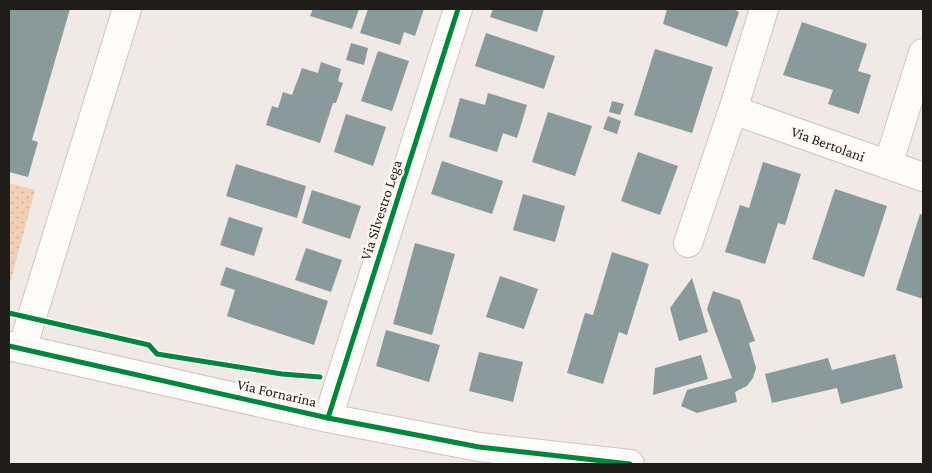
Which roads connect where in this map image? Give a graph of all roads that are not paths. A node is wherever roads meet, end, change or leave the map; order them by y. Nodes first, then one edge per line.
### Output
1 (127, 9) edge
2 (458, 9) edge
3 (764, 9) edge
4 (923, 53) edge
5 (733, 110) junction
6 (888, 166) junction
7 (923, 177) edge
8 (688, 243) dead end
9 (16, 347) edge
10 (328, 418) junction
11 (630, 464) edge

1 - 9 street
2 - 10 street, Via Silvestro Lega
3 - 5 street
4 - 6 street
5 - 6 street, Via Bertolani
5 - 8 street
6 - 7 street, Via Bertolani
9 - 10 street, Via Fornarina
10 - 11 street, Via Fornarina

